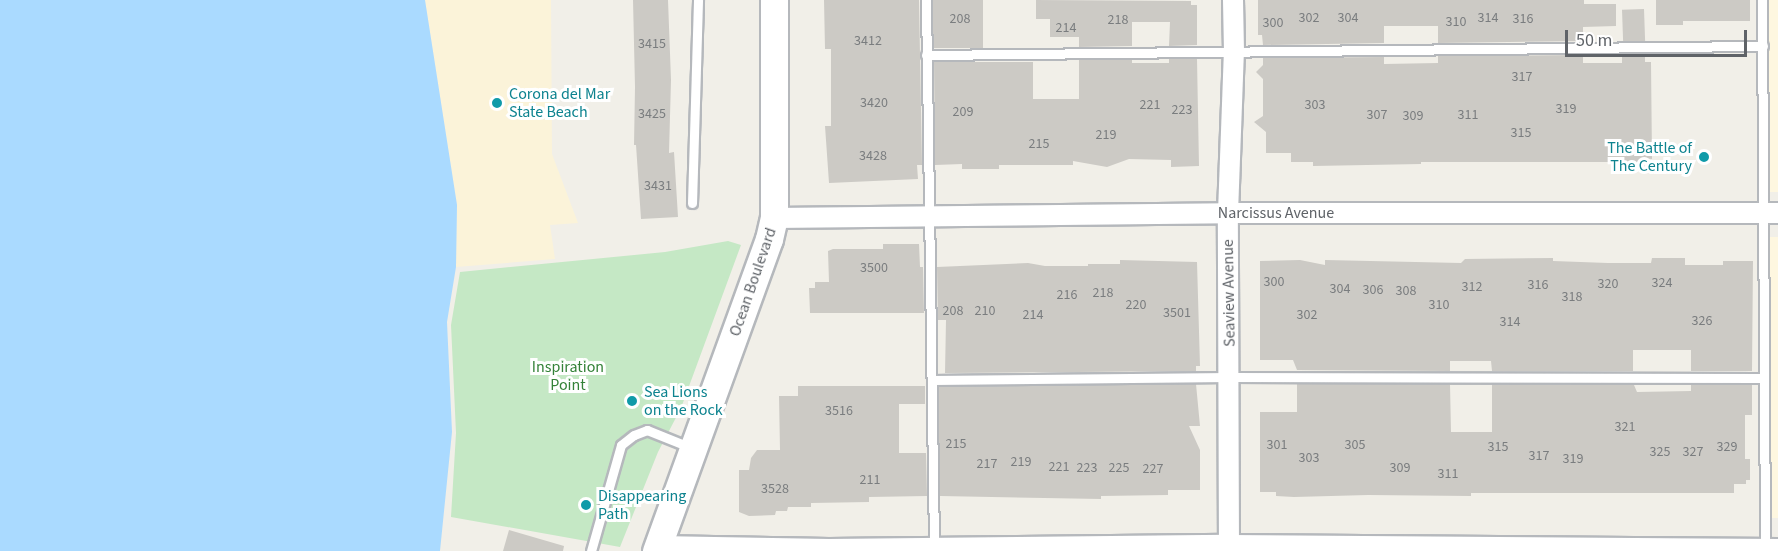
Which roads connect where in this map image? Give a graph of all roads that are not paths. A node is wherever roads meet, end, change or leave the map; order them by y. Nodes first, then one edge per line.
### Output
1 (698, 0) edge
2 (774, 0) edge
3 (926, 0) edge
4 (1233, 0) edge
5 (1762, 0) edge
6 (1762, 46) junction
7 (1234, 52) junction
8 (926, 55) junction
9 (692, 203) dead end
10 (1228, 213) junction
11 (1771, 213) edge
12 (929, 216) junction
13 (774, 218) junction
14 (1230, 377) junction
15 (1764, 378) junction
16 (933, 380) junction
17 (694, 448) junction
18 (934, 547) junction
19 (657, 548) edge
20 (1229, 548) edge
21 (1771, 549) edge
22 (829, 550) edge
23 (591, 551) edge

1 - 9 lane
2 - 13 street, Ocean Boulevard
3 - 8 lane
4 - 7 street, Seaview Avenue
5 - 6 lane
6 - 7 lane
6 - 11 lane
7 - 8 lane
7 - 10 street, Seaview Avenue
8 - 12 lane
10 - 11 street, Narcissus Avenue
10 - 12 street, Narcissus Avenue
10 - 14 street, Seaview Avenue
11 - 15 lane
12 - 13 street, Narcissus Avenue
12 - 16 lane
13 - 17 street, Ocean Boulevard
14 - 15 lane
14 - 16 lane
14 - 20 street, Seaview Avenue
15 - 21 lane
16 - 18 lane
17 - 19 street, Ocean Boulevard
17 - 23 lane
18 - 20 street
18 - 22 street
19 - 22 street
20 - 21 street

